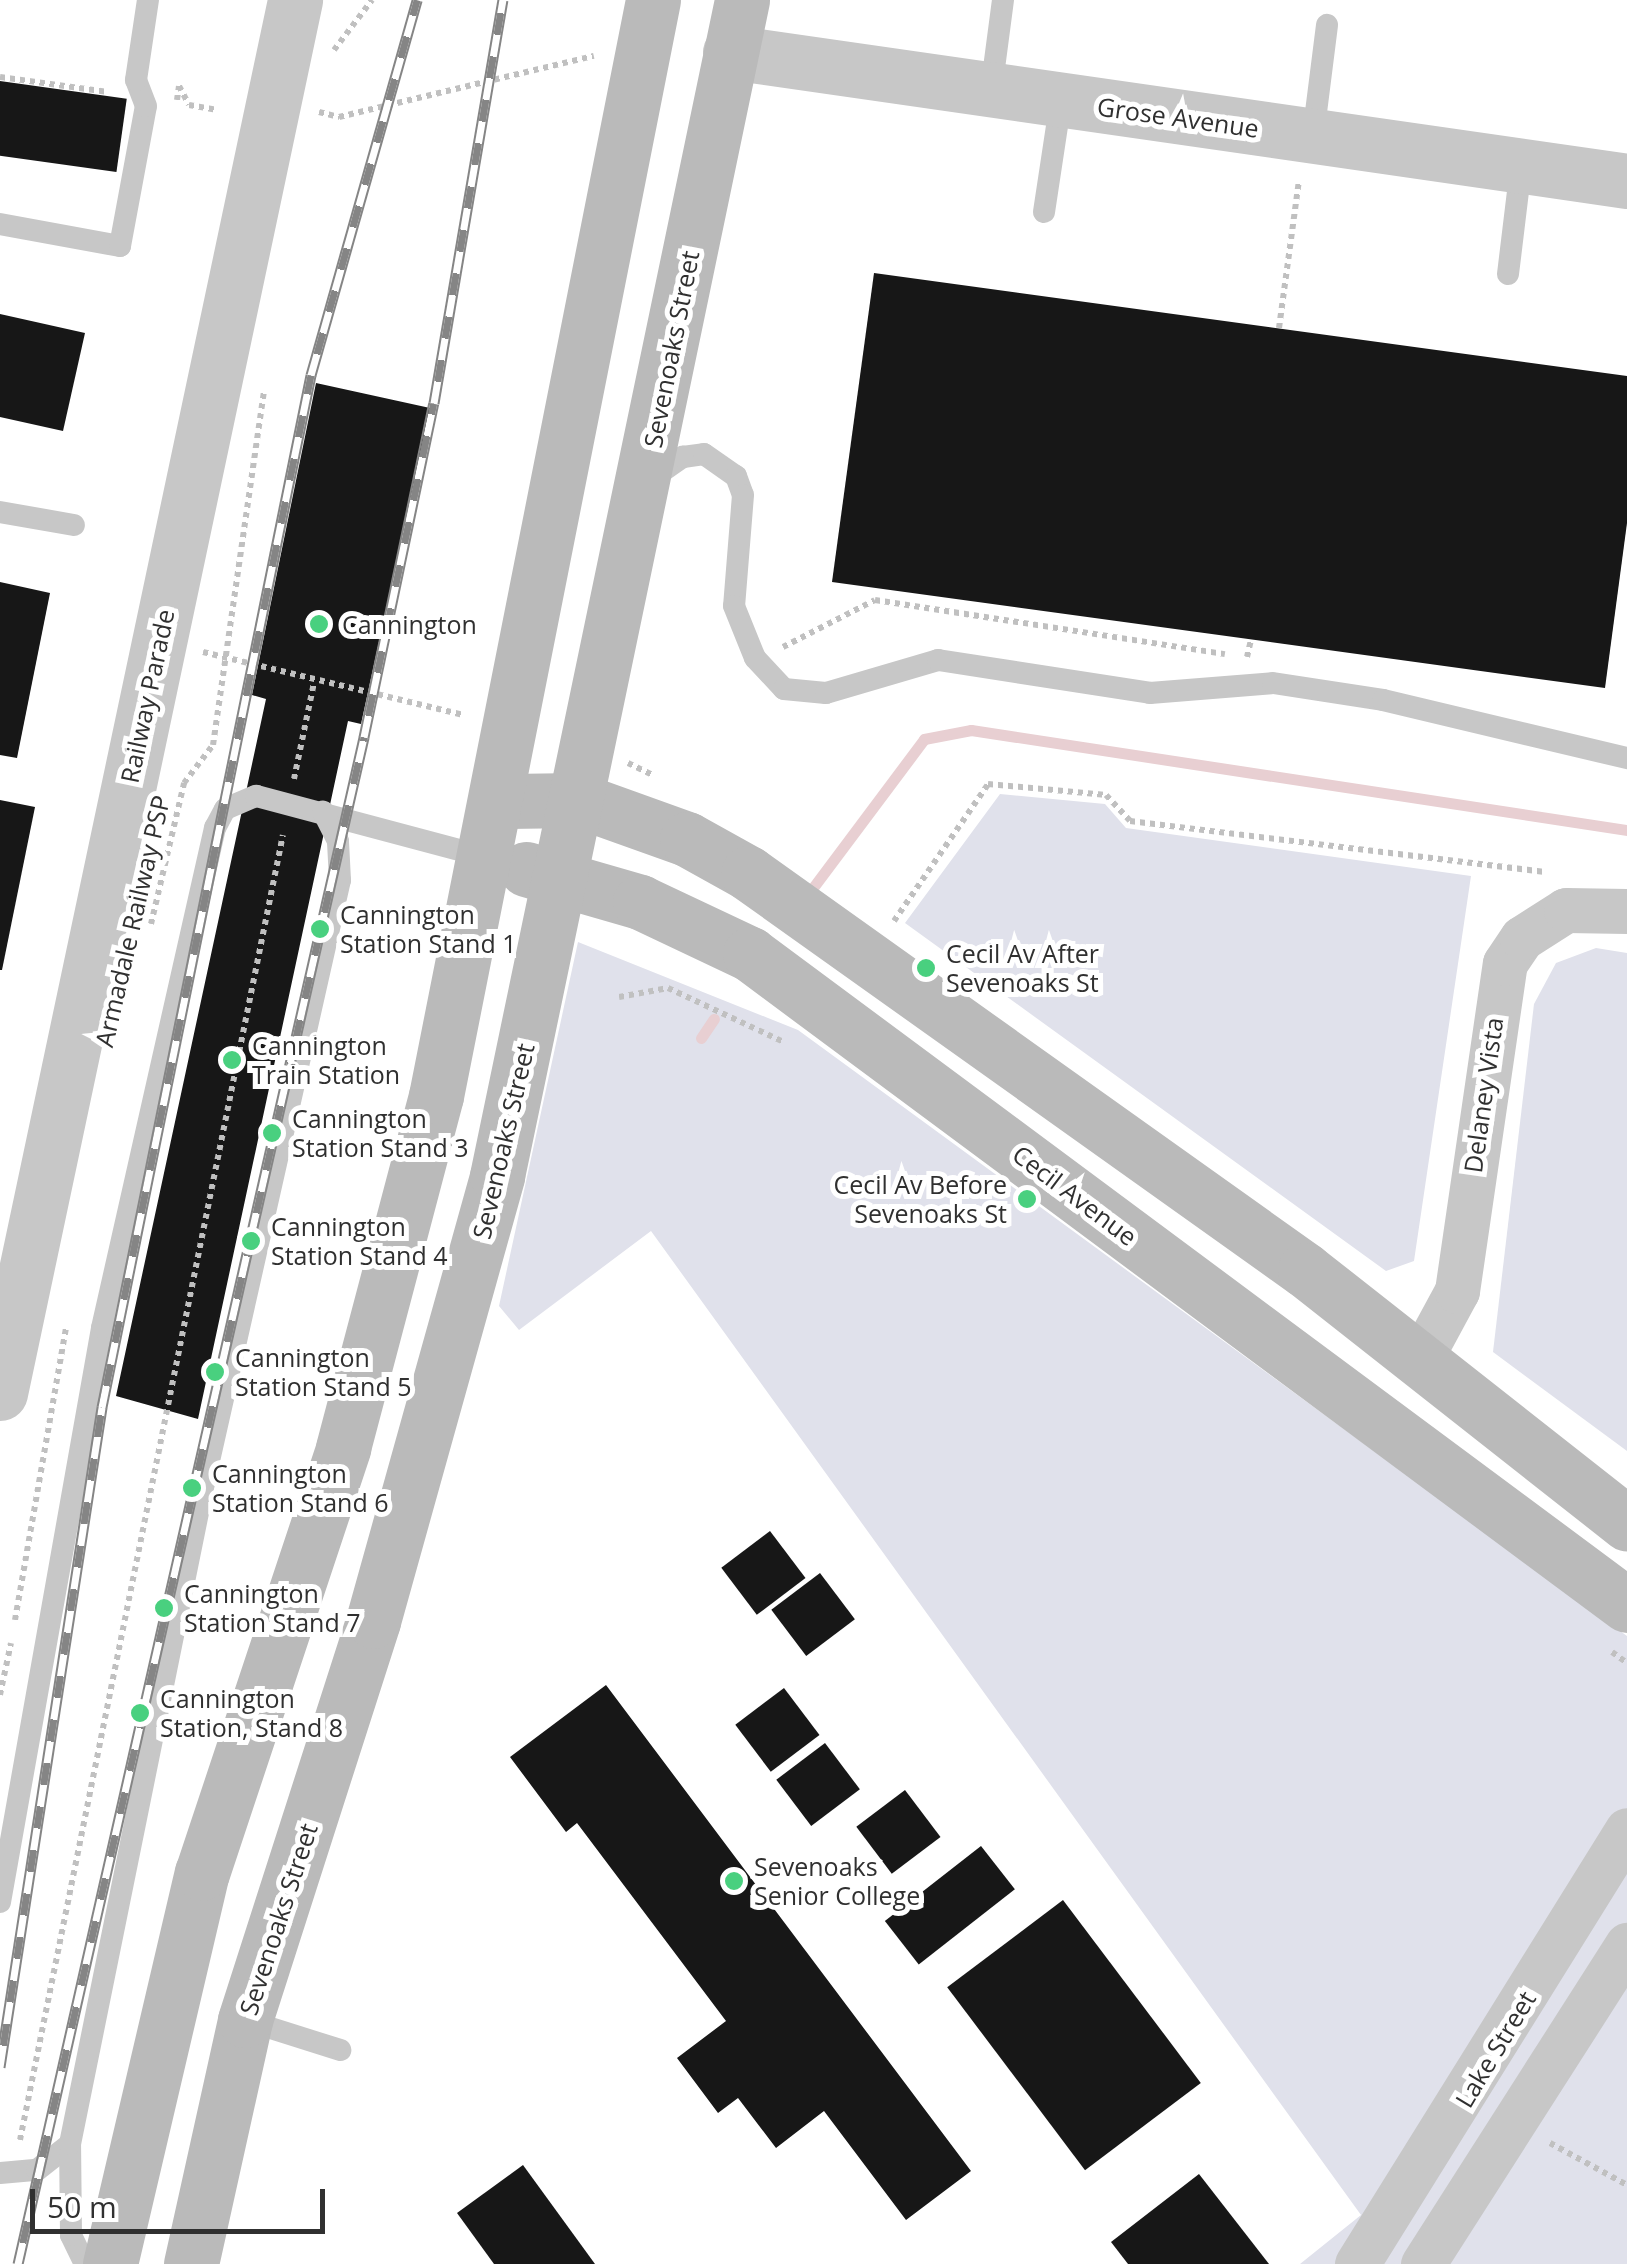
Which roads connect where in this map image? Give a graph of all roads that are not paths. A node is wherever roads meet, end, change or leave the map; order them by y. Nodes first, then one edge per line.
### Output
1 (148, 0) edge
2 (295, 0) edge
3 (653, 0) edge
4 (742, 0) edge
5 (1003, 0) edge
6 (1328, 26) dead end
7 (730, 52) junction
8 (991, 91) junction
9 (1061, 100) junction
10 (1307, 153) junction
11 (1521, 166) junction
12 (1627, 181) edge
13 (1044, 212) dead end
14 (0, 224) edge
15 (1508, 274) dead end
16 (644, 486) junction
17 (0, 512) edge
18 (74, 525) dead end
19 (1627, 758) edge
20 (578, 800) junction
21 (498, 801) junction
22 (323, 812) junction
23 (485, 857) junction
24 (560, 878) junction
25 (1627, 911) edge
26 (1418, 1363) junction
27 (0, 1393) edge
28 (1627, 1523) edge
29 (1627, 1605) edge
30 (1627, 1830) edge
31 (0, 1902) edge
32 (186, 1938) junction
33 (1627, 1945) edge
34 (245, 2020) junction
35 (340, 2050) dead end
36 (70, 2144) junction
37 (0, 2173) edge
38 (85, 2264) edge
39 (110, 2264) edge
40 (191, 2264) edge
41 (1358, 2264) edge
42 (1423, 2264) edge

1 - 14 lane
2 - 27 street, Railway Parade
3 - 21 main road
4 - 7 main road, Sevenoaks Street
5 - 8 lane
6 - 10 lane
7 - 8 street, Grose Avenue
7 - 16 main road, Sevenoaks Street
8 - 9 street, Grose Avenue
9 - 10 street, Grose Avenue
9 - 13 lane
10 - 11 street, Grose Avenue
11 - 12 street, Grose Avenue
11 - 15 lane
16 - 19 lane
16 - 20 main road, Sevenoaks Street
17 - 18 lane
20 - 21 main road
20 - 24 main road, Sevenoaks Street
20 - 26 main road
21 - 23 main road
22 - 23 lane
22 - 31 lane
22 - 36 lane
23 - 24 main road, Cecil Avenue
23 - 32 main road
24 - 29 main road, Cecil Avenue
24 - 34 main road, Sevenoaks Street
25 - 26 street, Delaney Vista
26 - 28 main road
30 - 41 street, Lake Street
32 - 34 main road
32 - 39 main road
33 - 42 street
34 - 35 lane
34 - 40 main road, Sevenoaks Street
36 - 37 lane
36 - 38 lane

